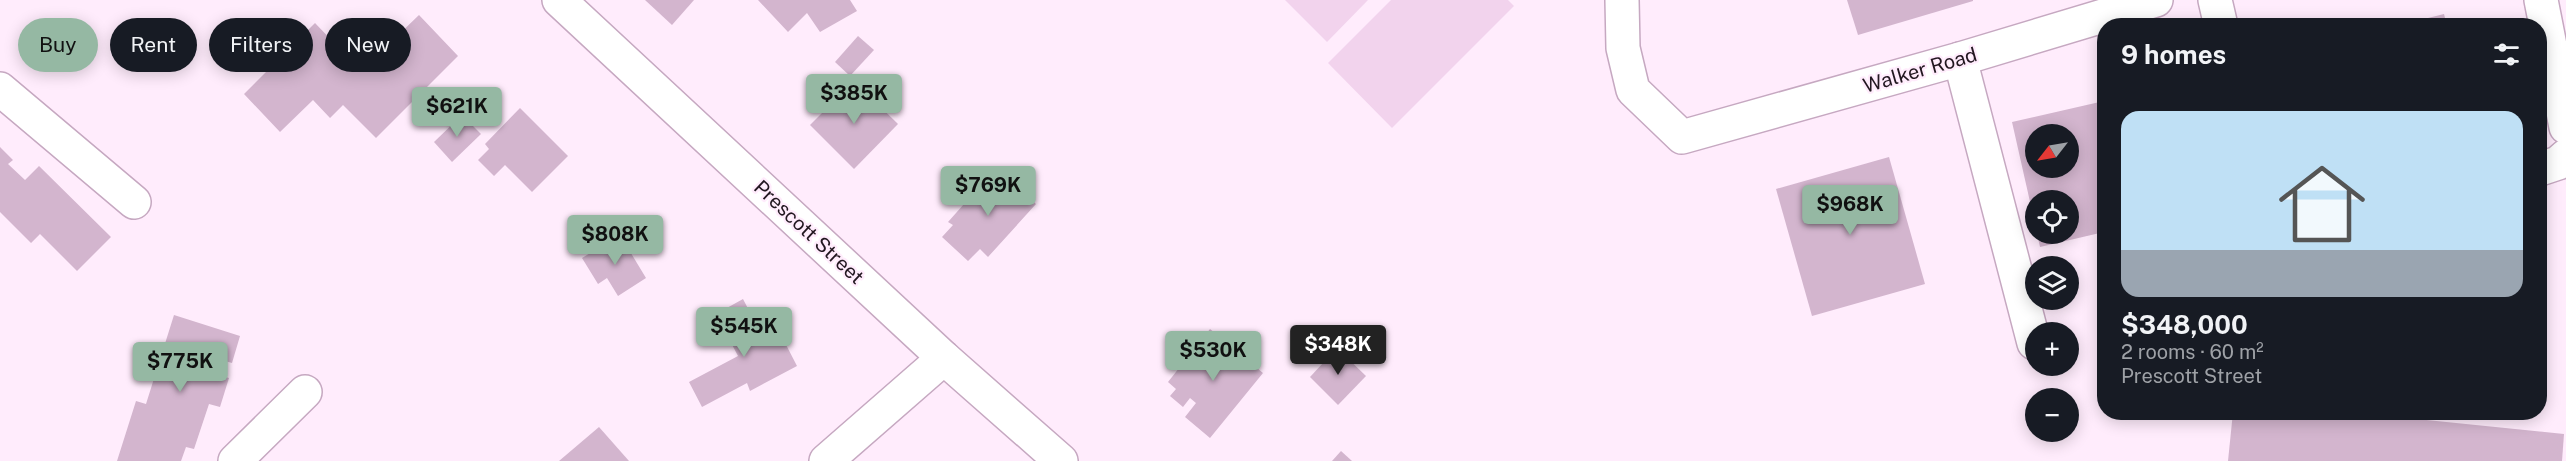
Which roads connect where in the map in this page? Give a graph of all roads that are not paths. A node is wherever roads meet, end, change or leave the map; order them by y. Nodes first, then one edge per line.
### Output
1 (560, 0) edge
2 (1622, 0) edge
3 (2156, 0) edge
4 (2215, 0) edge
5 (2541, 0) edge
6 (2070, 13) edge
7 (2219, 18) edge
8 (2545, 18) edge
9 (2547, 30) edge
10 (1960, 59) junction
11 (0, 89) edge
12 (2566, 127) edge
13 (2566, 156) edge
14 (2547, 167) edge
15 (134, 202) dead end
16 (2029, 322) edge
17 (944, 358) junction
18 (305, 392) dead end
19 (235, 461) edge
20 (826, 461) edge
21 (1061, 461) edge

1 - 17 street, Prescott Street
2 - 10 street, Walker Road
3 - 6 street, Walker Road
4 - 7 street
5 - 8 street
6 - 10 street, Walker Road
9 - 12 street
10 - 16 street
11 - 15 street
13 - 14 street
17 - 20 street
17 - 21 street, Prescott Street
18 - 19 street

